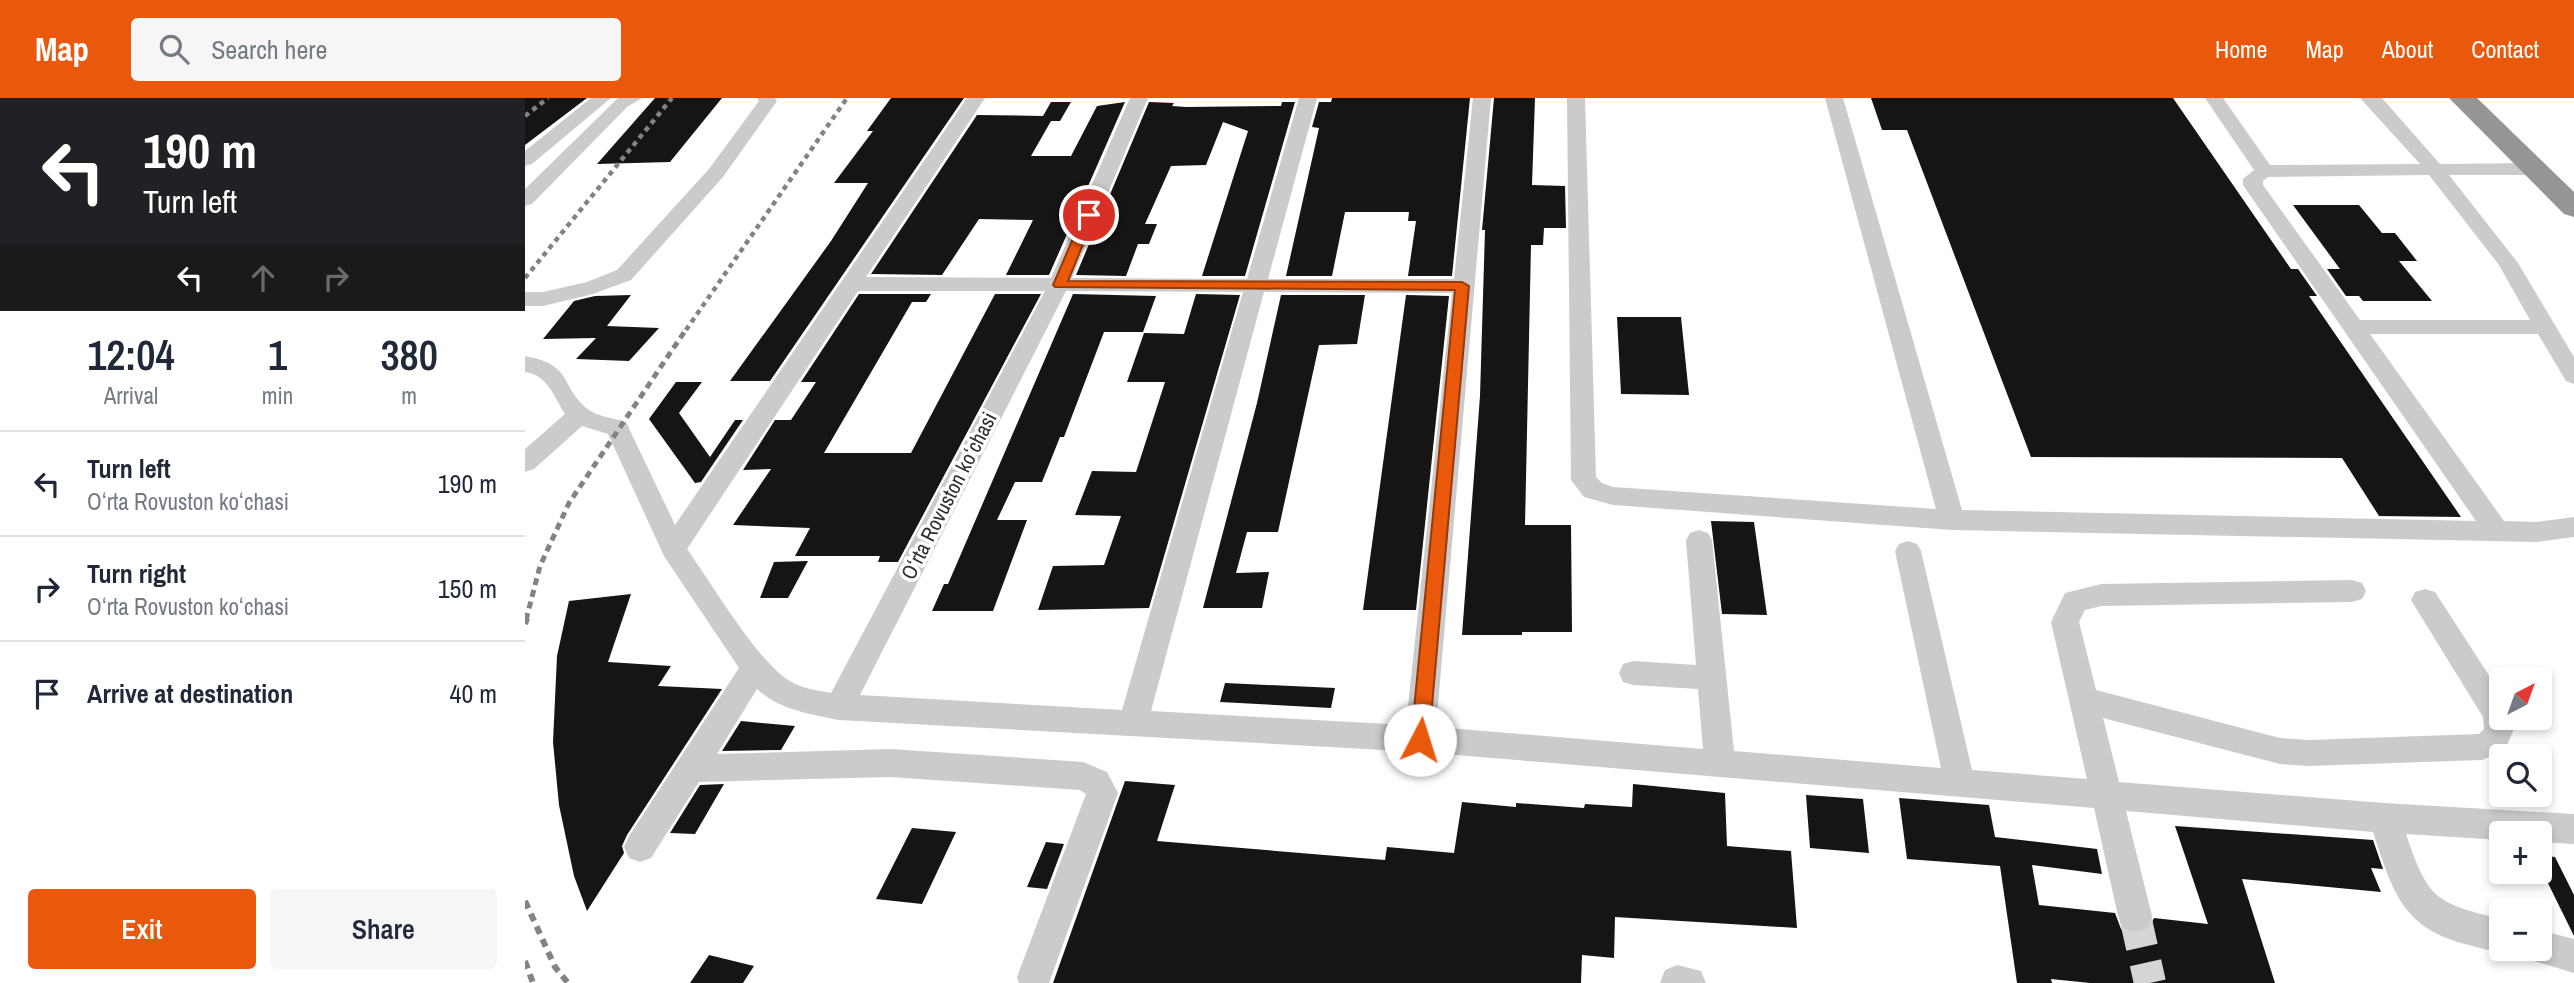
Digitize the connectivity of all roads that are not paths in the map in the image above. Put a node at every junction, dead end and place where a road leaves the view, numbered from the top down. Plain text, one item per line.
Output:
1 (602, 98) edge
2 (633, 98) edge
3 (766, 98) edge
4 (976, 98) edge
5 (1139, 98) edge
6 (1308, 98) edge
7 (1482, 98) edge
8 (1576, 98) edge
9 (1833, 98) edge
10 (2214, 98) edge
11 (2369, 98) edge
12 (2462, 98) edge
13 (2486, 98) edge
14 (525, 160) edge
15 (2434, 169) junction
16 (2264, 171) junction
17 (2556, 173) edge
18 (525, 200) edge
19 (2574, 208) edge
20 (853, 284) junction
21 (1059, 285) junction
22 (1256, 285) junction
23 (1462, 286) junction
24 (525, 299) edge
25 (2353, 327) junction
26 (2546, 327) junction
27 (525, 365) edge
28 (2574, 376) edge
29 (580, 415) junction
30 (525, 463) edge
31 (1952, 520) junction
32 (2574, 527) edge
33 (2496, 530) junction
34 (1699, 540) dead end
35 (673, 549) junction
36 (1908, 551) dead end
37 (2352, 591) dead end
38 (2425, 600) dead end
39 (755, 668) junction
40 (1633, 673) dead end
41 (1710, 677) junction
42 (2084, 700) junction
43 (839, 707) junction
44 (1132, 724) junction
45 (1420, 740) junction
46 (690, 768) junction
47 (1707, 771) junction
48 (1960, 784) junction
49 (2106, 794) junction
50 (2384, 818) junction
51 (2574, 829) edge
52 (640, 847) dead end
53 (2135, 916) tunnel mouth
54 (2489, 933) edge
55 (2552, 950) edge
56 (2574, 956) edge
57 (1034, 978) dead end

1 - 14 street
2 - 18 street
3 - 24 street
4 - 20 street
5 - 21 street, Oʻrta Rovuston koʻchasi
6 - 22 street
7 - 23 street
8 - 31 street
9 - 31 street
10 - 16 street
11 - 15 street
12 - 17 highway
13 - 17 highway
15 - 16 street
15 - 17 street
15 - 26 street
16 - 25 street
17 - 19 highway
20 - 21 street
20 - 35 street
21 - 22 street
21 - 43 street, Oʻrta Rovuston koʻchasi
22 - 23 street
22 - 44 street
23 - 45 street
25 - 26 street
25 - 33 street
26 - 28 street
27 - 29 street
29 - 30 street
29 - 35 street
31 - 33 street
32 - 33 street
34 - 41 street
35 - 39 street
36 - 48 street
37 - 42 street
38 - 42 street
39 - 43 street
39 - 46 street
40 - 41 street
41 - 47 street
42 - 49 street
43 - 44 street
44 - 45 street
45 - 47 street
46 - 52 street
46 - 57 street
47 - 48 street
48 - 49 street
49 - 50 street
49 - 53 street
50 - 51 street
50 - 54 street
55 - 56 street

